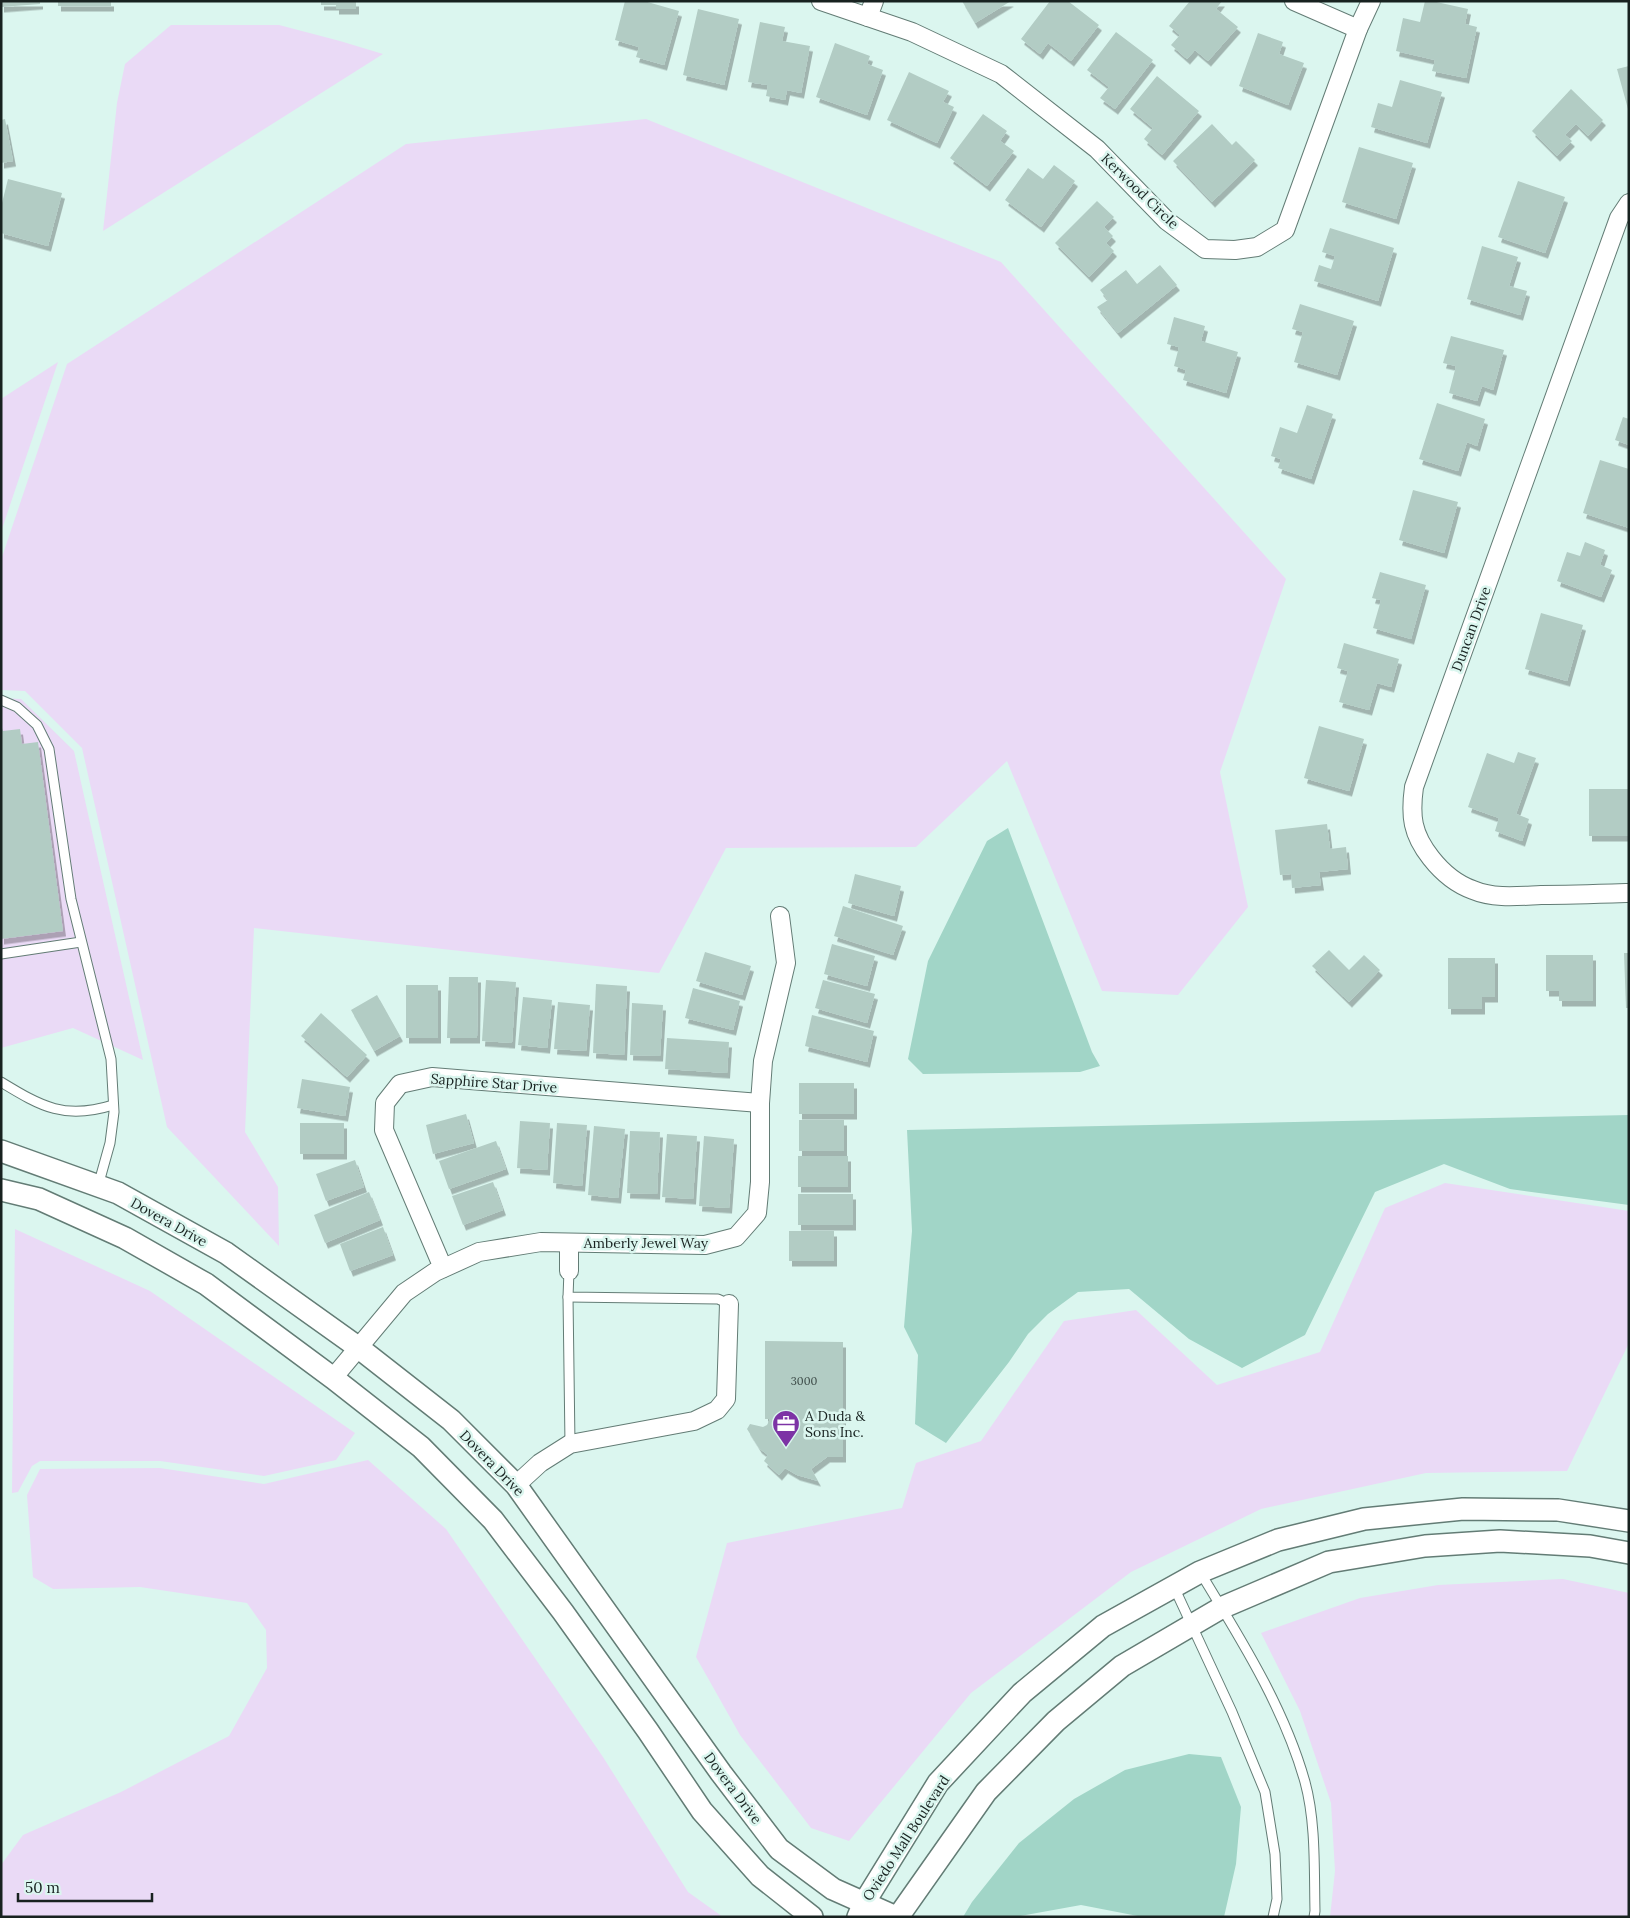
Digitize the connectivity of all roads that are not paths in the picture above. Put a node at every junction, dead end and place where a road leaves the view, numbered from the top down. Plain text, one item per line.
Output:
1 (821, 1) edge
2 (1294, 1) edge
3 (1371, 1) edge
4 (871, 9) edge
5 (1358, 29) junction
6 (1629, 203) edge
7 (1, 700) edge
8 (1629, 893) edge
9 (780, 916) dead end
10 (81, 942) junction
11 (1, 954) edge
12 (1, 1082) edge
13 (760, 1103) junction
14 (113, 1105) junction
15 (1, 1151) edge
16 (98, 1186) junction
17 (1, 1190) edge
18 (569, 1243) junction
19 (443, 1268) junction
20 (569, 1271) joint
21 (568, 1297) junction
22 (730, 1304) joint
23 (359, 1348) junction
24 (333, 1378) junction
25 (570, 1444) junction
26 (516, 1485) junction
27 (1629, 1521) edge
28 (1629, 1553) edge
29 (1200, 1572) junction
30 (1174, 1587) junction
31 (1221, 1608) junction
32 (1191, 1625) junction
33 (861, 1910) edge
34 (812, 1917) edge
35 (897, 1917) edge
36 (1273, 1917) edge
37 (1314, 1917) edge

1 - 4 street, Kerwood Circle
2 - 5 street
3 - 5 street, Kerwood Circle
4 - 5 street, Kerwood Circle
6 - 8 street, Duncan Drive
7 - 10 lane
9 - 13 street, Amberly Jewel Way
10 - 11 lane
10 - 14 lane
12 - 14 lane
13 - 18 street, Amberly Jewel Way
13 - 19 street, Sapphire Star Drive
14 - 16 lane
15 - 16 street, Dovera Drive
16 - 23 street, Dovera Drive
17 - 24 street
18 - 19 street, Amberly Jewel Way
18 - 20 street
19 - 23 street, Amberly Jewel Way
20 - 21 lane
21 - 22 lane
21 - 25 lane
22 - 25 street
23 - 24 street, Amberly Jewel Way
23 - 26 street, Dovera Drive
24 - 34 street
25 - 26 street
26 - 33 street, Dovera Drive
27 - 29 street, Oviedo Mall Boulevard
28 - 31 street
29 - 30 street, Oviedo Mall Boulevard
29 - 31 lane
30 - 32 lane
30 - 33 street, Oviedo Mall Boulevard
31 - 32 street
31 - 37 lane
32 - 35 street
32 - 36 lane
33 - 35 street, Dovera Drive

